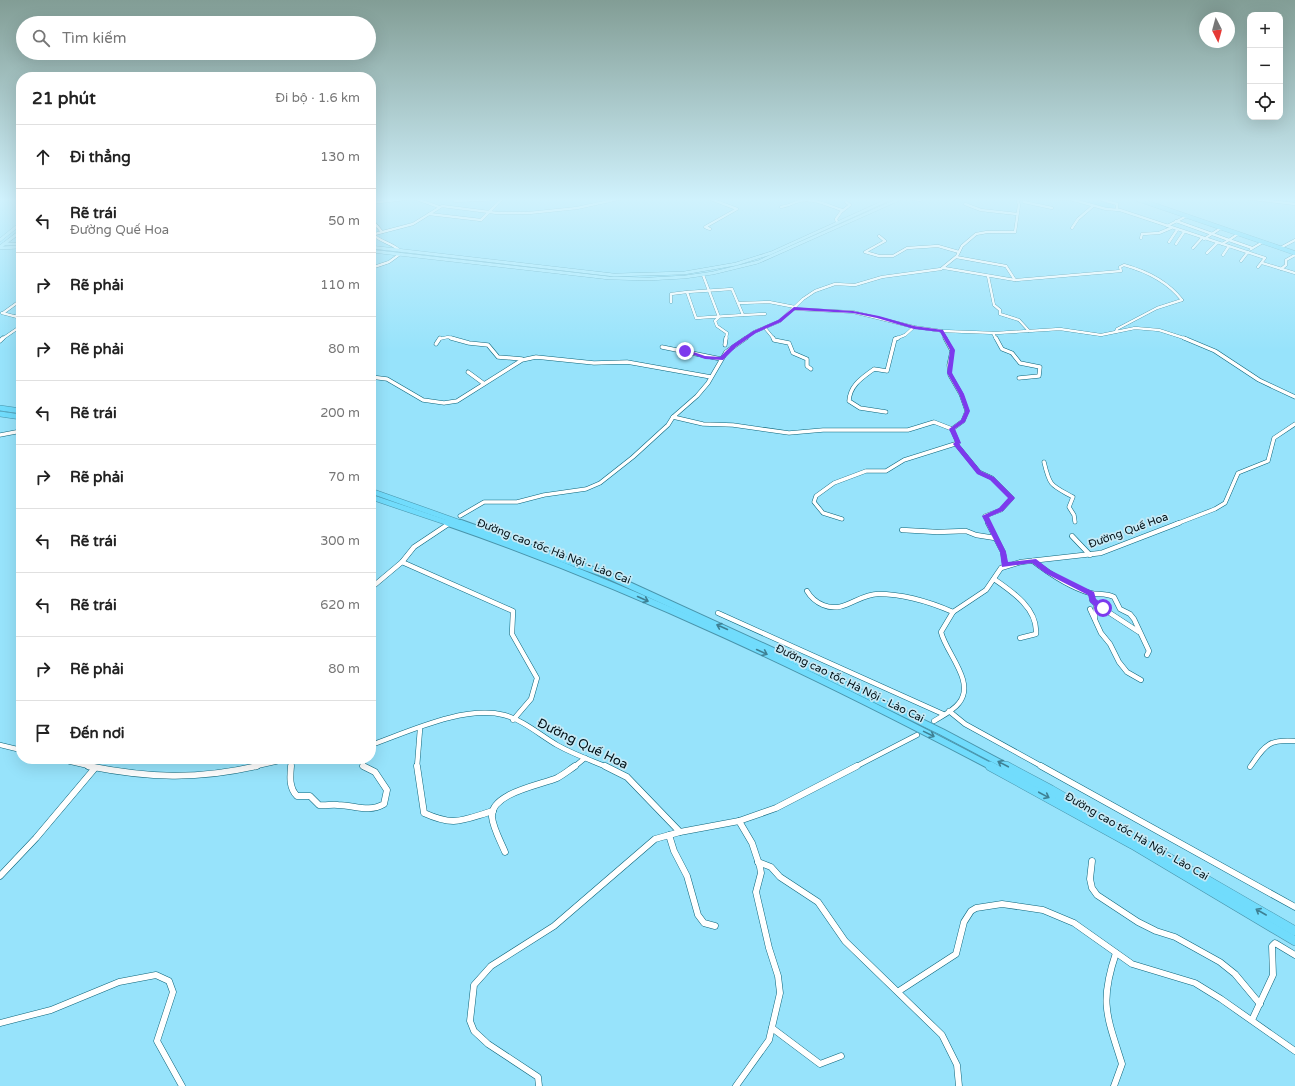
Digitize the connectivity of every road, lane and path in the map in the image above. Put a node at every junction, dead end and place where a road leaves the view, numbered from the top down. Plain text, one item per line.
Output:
1 (376, 249) edge
2 (381, 249) edge
3 (779, 249) edge
4 (791, 249) edge
5 (871, 249) edge
6 (906, 249) edge
7 (948, 249) edge
8 (962, 249) edge
9 (1211, 249) edge
10 (1227, 249) edge
11 (1237, 249) edge
12 (1251, 249) edge
13 (1283, 249) edge
14 (399, 250) joint
15 (960, 252) junction
16 (1247, 252) junction
17 (1207, 253) dead end
18 (1295, 253) edge
19 (400, 254) junction
20 (1223, 255) dead end
21 (956, 257) junction
22 (1288, 259) junction
23 (1242, 261) dead end
24 (1295, 261) edge
25 (1262, 263) junction
26 (376, 266) edge
27 (726, 266) junction
28 (1258, 266) dead end
29 (944, 268) junction
30 (1281, 269) junction
31 (730, 270) junction
32 (1295, 273) edge
33 (703, 275) junction
34 (610, 276) junction
35 (988, 276) junction
36 (1015, 280) junction
37 (710, 290) junction
38 (687, 292) junction
39 (671, 302) dead end
40 (16, 303) edge
41 (738, 303) junction
42 (795, 308) junction
43 (1, 313) edge
44 (765, 314) dead end
45 (15, 316) edge
46 (743, 316) junction
47 (719, 317) junction
48 (914, 327) junction
49 (16, 328) edge
50 (765, 328) junction
51 (942, 331) junction
52 (1029, 331) junction
53 (1116, 332) junction
54 (993, 333) junction
55 (0, 341) edge
56 (436, 344) dead end
57 (725, 345) dead end
58 (662, 347) dead end
59 (721, 359) junction
60 (522, 360) junction
61 (811, 370) dead end
62 (468, 372) dead end
63 (711, 377) junction
64 (376, 378) edge
65 (1019, 378) dead end
66 (483, 383) junction
67 (1295, 397) edge
68 (0, 408) edge
69 (0, 411) edge
70 (16, 411) edge
71 (16, 412) edge
72 (886, 412) dead end
73 (0, 414) edge
74 (16, 416) edge
75 (673, 417) junction
76 (0, 418) edge
77 (16, 420) edge
78 (1295, 424) edge
79 (952, 429) junction
80 (16, 432) edge
81 (0, 435) edge
82 (956, 444) junction
83 (1044, 462) dead end
84 (376, 493) edge
85 (376, 499) edge
86 (460, 516) dead end
87 (842, 519) dead end
88 (1075, 522) dead end
89 (447, 525) dead end
90 (902, 530) dead end
91 (1072, 536) dead end
92 (995, 538) junction
93 (1090, 555) junction
94 (1034, 561) junction
95 (402, 562) junction
96 (1005, 565) junction
97 (994, 579) junction
98 (376, 584) edge
99 (806, 591) dead end
100 (1092, 594) junction
101 (1096, 604) junction
102 (1090, 609) dead end
103 (953, 612) junction
104 (718, 614) dead end
105 (1094, 621) junction
106 (1139, 633) junction
107 (1020, 638) dead end
108 (1147, 655) dead end
109 (1141, 680) dead end
110 (949, 711) junction
111 (943, 714) junction
112 (513, 720) junction
113 (934, 721) dead end
114 (420, 729) junction
115 (917, 735) dead end
116 (1295, 741) edge
117 (376, 743) edge
118 (0, 745) edge
119 (16, 749) edge
120 (585, 758) junction
121 (79, 764) edge
122 (94, 764) edge
123 (266, 764) edge
124 (291, 764) edge
125 (363, 764) edge
126 (92, 767) junction
127 (1250, 768) dead end
128 (492, 811) junction
129 (739, 821) junction
130 (680, 832) junction
131 (669, 835) junction
132 (505, 852) dead end
133 (1092, 860) dead end
134 (758, 862) junction
135 (0, 876) edge
136 (1295, 907) edge
137 (715, 926) dead end
138 (1295, 931) edge
139 (1295, 942) edge
140 (1116, 953) junction
141 (1295, 954) edge
142 (899, 991) junction
143 (1260, 1004) junction
144 (1252, 1020) junction
145 (0, 1023) edge
146 (772, 1028) junction
147 (1295, 1051) edge
148 (841, 1056) dead end
149 (182, 1086) edge
150 (539, 1086) edge
151 (736, 1086) edge
152 (959, 1086) edge
153 (1114, 1086) edge

1 - 19 main road
2 - 14 main road
3 - 27 main road
4 - 31 main road
5 - 6 street
7 - 15 street
8 - 15 street
9 - 17 street
10 - 20 street
11 - 16 street
12 - 16 street
13 - 18 highway
14 - 34 main road
15 - 21 street
16 - 23 street
16 - 25 street
18 - 22 street
19 - 26 street
19 - 34 main road
21 - 29 street
21 - 36 street
22 - 24 street
22 - 30 street
25 - 28 street
25 - 30 street
27 - 31 main road
27 - 34 main road
29 - 35 street
29 - 42 street
30 - 32 street
31 - 33 main road
33 - 34 main road
33 - 37 street
35 - 36 street
35 - 52 street
36 - 53 street
37 - 38 street
37 - 41 street
37 - 47 street
38 - 39 street
38 - 47 street
40 - 43 street
41 - 42 street
41 - 46 street
42 - 48 street
42 - 50 street
43 - 45 street
44 - 46 street
46 - 47 street
47 - 57 street
48 - 51 street
48 - 72 street
49 - 55 street
50 - 59 street
50 - 61 street
51 - 54 street
51 - 79 street
52 - 53 street
52 - 54 street
53 - 67 street
54 - 65 street
56 - 60 street
58 - 59 street
59 - 63 street
60 - 63 street
60 - 66 street
62 - 66 street
63 - 75 street
64 - 66 street
68 - 70 highway
69 - 71 highway
73 - 74 highway
75 - 79 street
75 - 86 street
76 - 77 highway
78 - 93 street, Đường Quế Hoa
79 - 82 street
80 - 81 street
82 - 87 street
82 - 92 street
83 - 88 street
138 -> 84 highway, Đường cao tốc Hà Nội - Lào Cai
85 -> 139 highway, Đường cao tốc Hà Nội - Lào Cai
89 - 95 street
90 - 92 street
91 - 93 street
92 - 96 street
93 - 94 street, Đường Quế Hoa
94 - 96 street, Đường Quế Hoa
94 - 100 street
95 - 98 street
95 - 112 street
96 - 97 street
97 - 103 street
97 - 107 street
99 - 103 street
100 - 101 street
100 - 106 street
101 - 105 street
101 - 106 street
102 - 105 street
103 - 110 street
104 - 111 street
105 - 109 street
106 - 108 street
110 - 111 street
110 - 136 street
111 - 113 street
112 - 114 street, Đường Quế Hoa
112 - 120 street, Đường Quế Hoa
114 - 117 street, Đường Quế Hoa
114 - 128 street
115 - 129 street
116 - 127 street
118 - 119 street
120 - 128 street
120 - 130 street, Đường Quế Hoa
121 - 126 street
122 - 126 street
123 - 126 street
124 - 125 street
126 - 135 street
128 - 132 street
129 - 130 street
129 - 134 street
130 - 131 street
131 - 137 street
131 - 150 street
133 - 143 street
134 - 142 street
134 - 146 street
140 - 142 street
140 - 144 street
140 - 153 street
141 - 143 street
142 - 152 street
143 - 144 street
144 - 147 street
145 - 149 street
146 - 148 street
146 - 151 street

